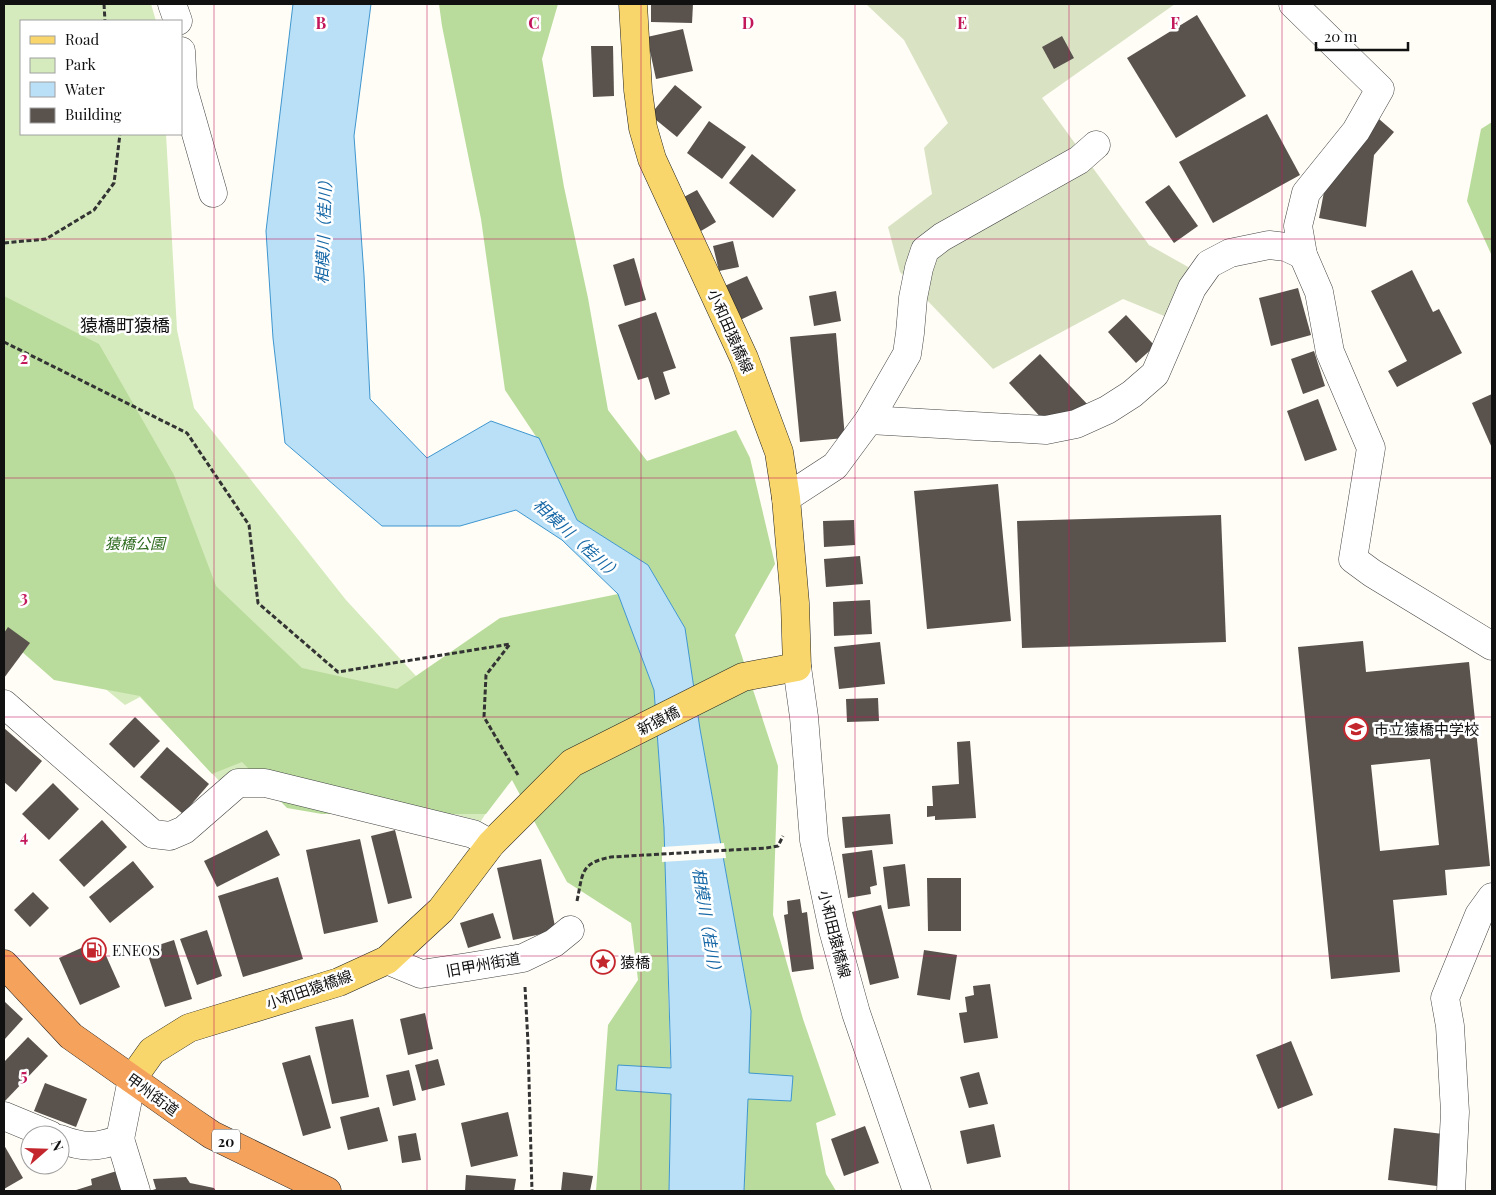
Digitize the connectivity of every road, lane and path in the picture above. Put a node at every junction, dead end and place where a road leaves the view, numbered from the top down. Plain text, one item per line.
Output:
1 (104, 4) edge
2 (172, 4) edge
3 (633, 4) edge
4 (1293, 4) edge
5 (104, 20) edge
6 (178, 20) edge
7 (182, 70) edge
8 (120, 135) edge
9 (1096, 145) dead end
10 (213, 192) dead end
11 (4, 243) edge
12 (1303, 255) junction
13 (4, 342) edge
14 (870, 420) junction
15 (786, 498) junction
16 (1492, 646) edge
17 (797, 667) junction
18 (4, 704) edge
19 (572, 764) joint
20 (518, 776) dead end
21 (785, 833) dead end
22 (491, 844) junction
23 (1492, 897) edge
24 (570, 930) joint
25 (523, 958) junction
26 (387, 960) junction
27 (4, 964) edge
28 (132, 1079) junction
29 (4, 1116) edge
30 (26, 1125) edge
31 (120, 1139) junction
32 (70, 1143) edge
33 (136, 1191) edge
34 (327, 1191) edge
35 (532, 1191) edge
36 (918, 1191) edge
37 (1451, 1191) edge

1 - 5 path
2 - 6 street
3 - 15 main road, 小和田猿橋線
4 - 12 street
7 - 10 street
8 - 11 path
9 - 14 street
12 - 14 street
12 - 16 street
13 - 20 path
14 - 15 street
15 - 17 main road, 小和田猿橋線
17 - 19 main road, 新猿橋
17 - 36 street, 小和田猿橋線
18 - 22 street
19 - 22 main road, 小和田猿橋線
21 - 24 path
22 - 26 main road, 小和田猿橋線
23 - 37 street
24 - 25 street, 旧甲州街道
25 - 26 street, 旧甲州街道
25 - 35 path
26 - 28 main road, 小和田猿橋線
27 - 28 highway, 甲州街道 / 20
28 - 31 street
28 - 34 highway, 甲州街道 / 20
29 - 30 street
31 - 32 street
31 - 33 street

